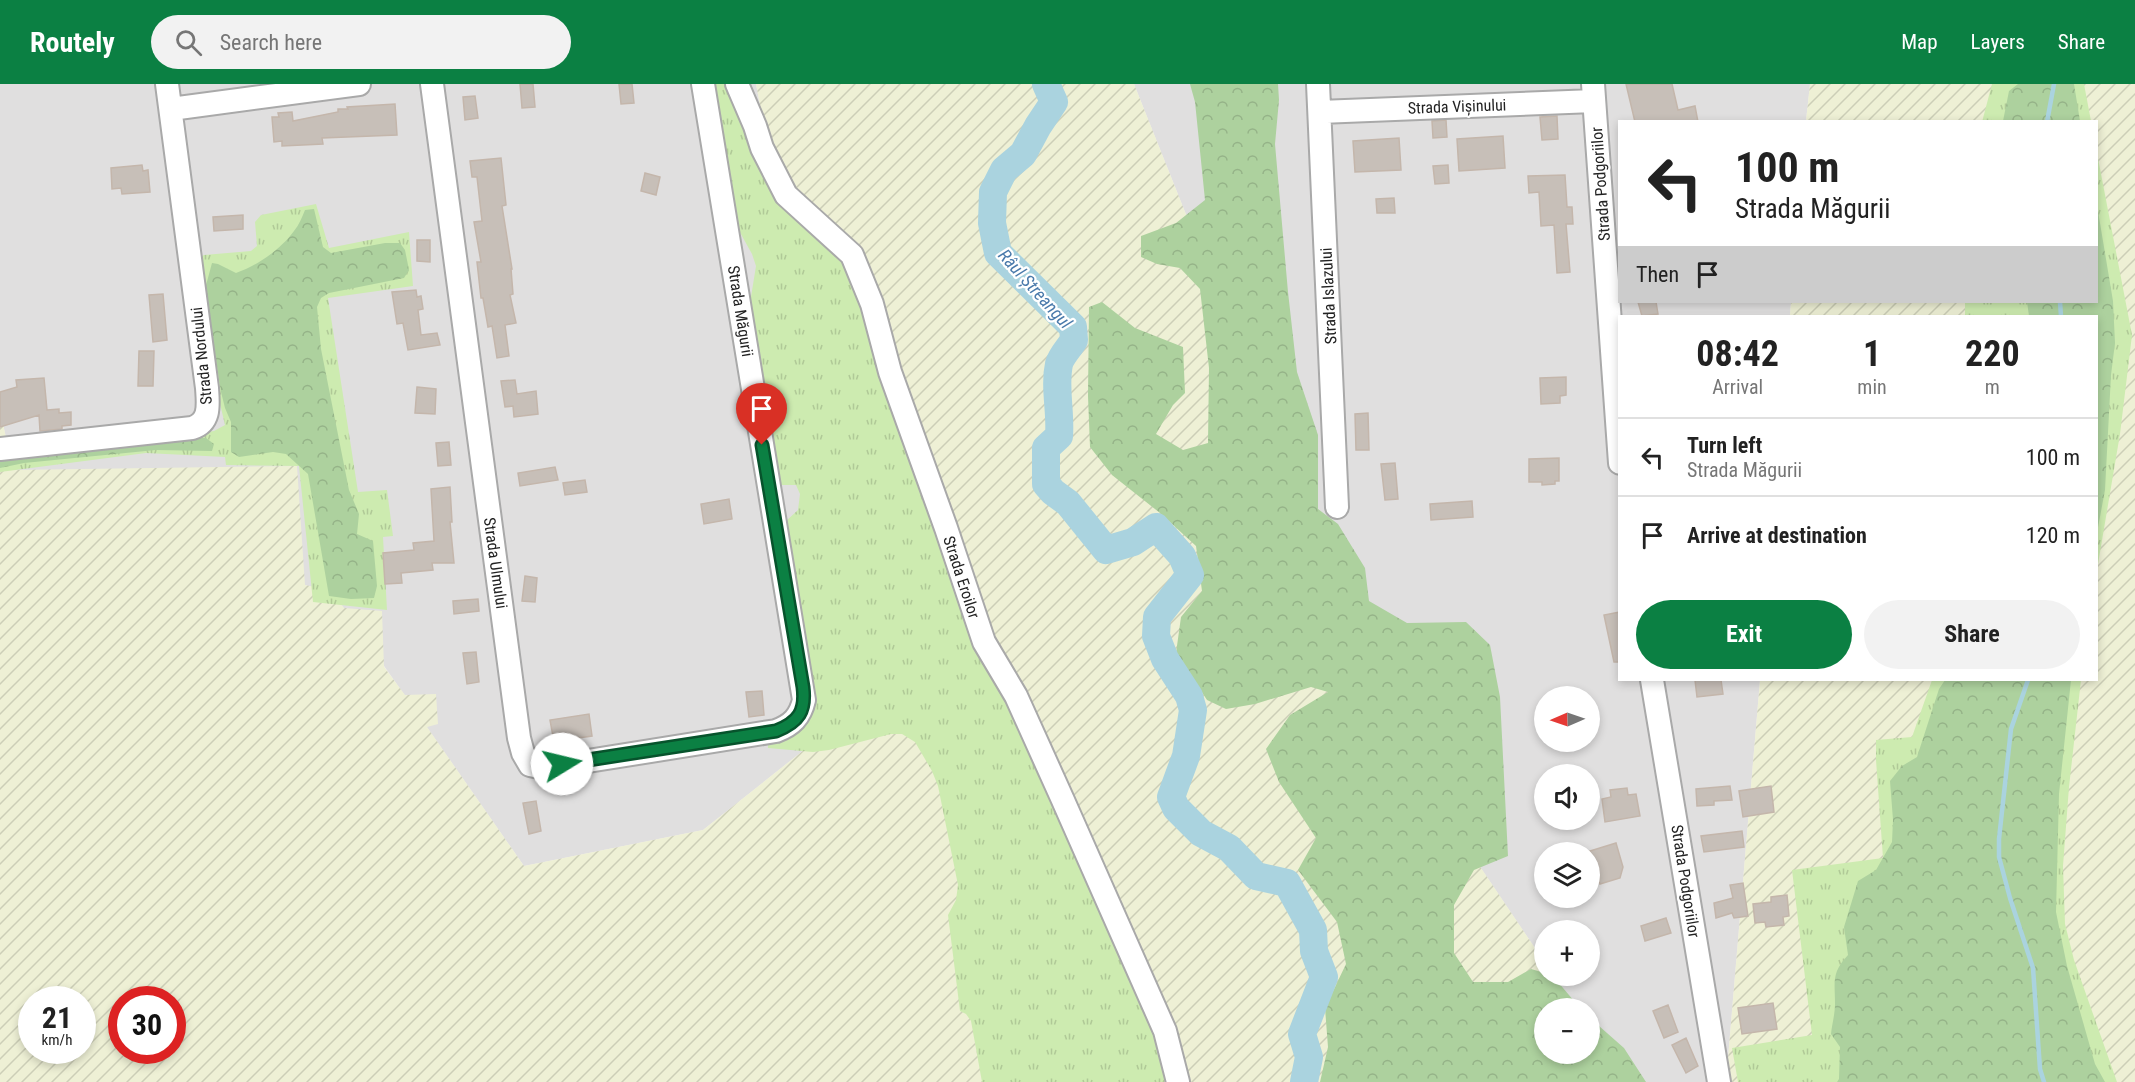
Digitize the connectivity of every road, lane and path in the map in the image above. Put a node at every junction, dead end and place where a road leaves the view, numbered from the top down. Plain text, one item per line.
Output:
1 (167, 84) edge
2 (359, 84) edge
3 (432, 84) edge
4 (703, 84) edge
5 (737, 84) edge
6 (1318, 84) edge
7 (1593, 92) edge
8 (171, 109) junction
9 (1320, 112) junction
10 (1618, 436) edge
11 (0, 449) edge
12 (1337, 507) dead end
13 (1652, 681) edge
14 (798, 715) joint
15 (1178, 1082) edge
16 (1719, 1082) edge

1 - 8 street, Strada Nordului
2 - 8 street
3 - 14 street, Strada Ulmului
4 - 14 street, Strada Măgurii
5 - 15 street, Strada Eroilor
6 - 9 street, Strada Islazului
7 - 9 street, Strada Vișinului
7 - 10 street, Strada Podgoriilor
8 - 11 street, Strada Nordului
9 - 12 street, Strada Islazului
13 - 16 street, Strada Podgoriilor

